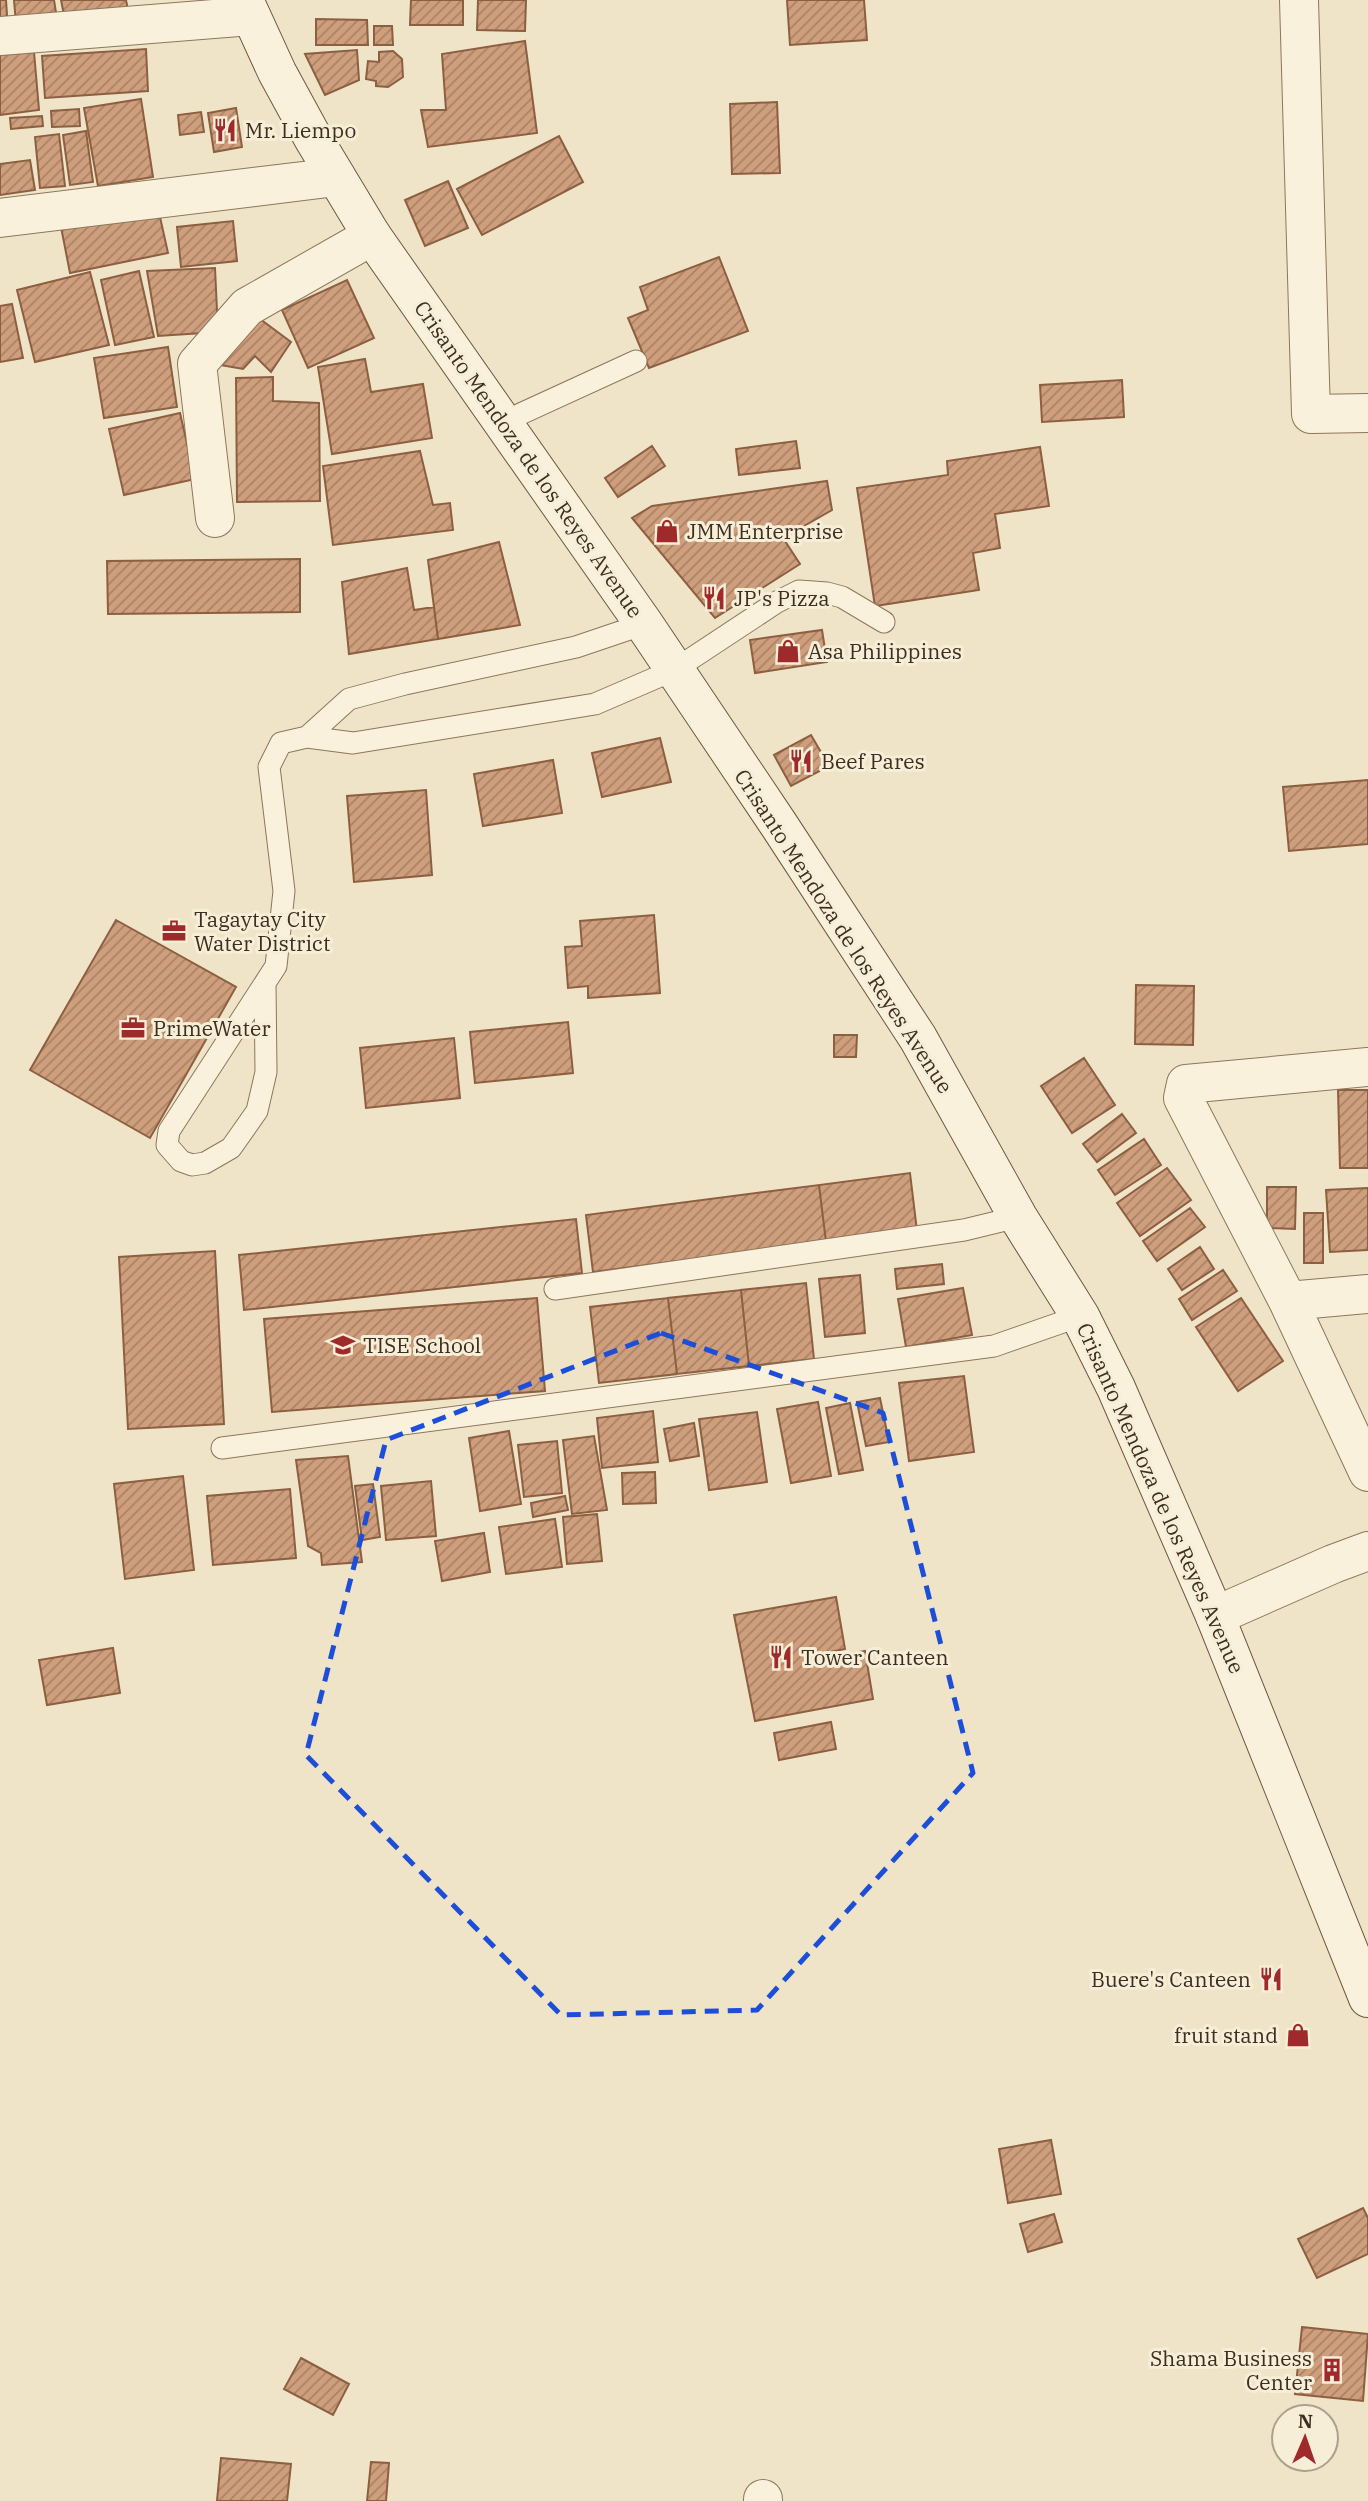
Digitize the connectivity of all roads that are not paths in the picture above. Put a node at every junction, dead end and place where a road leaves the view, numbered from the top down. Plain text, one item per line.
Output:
1 (1299, 0) edge
2 (247, 8) edge
3 (0, 36) edge
4 (336, 177) junction
5 (0, 218) edge
6 (372, 236) junction
7 (636, 361) dead end
8 (1368, 413) edge
9 (503, 422) junction
10 (215, 518) dead end
11 (884, 622) dead end
12 (644, 624) junction
13 (674, 670) junction
14 (307, 737) junction
15 (265, 983) junction
16 (1368, 1067) edge
17 (1018, 1217) junction
18 (555, 1289) dead end
19 (1368, 1294) edge
20 (1288, 1301) junction
21 (1080, 1316) junction
22 (222, 1448) dead end
23 (1368, 1472) edge
24 (1368, 1551) edge
25 (1215, 1616) junction
26 (1368, 1998) edge

1 - 8 main road
2 - 3 main road
2 - 4 main road, Crisanto Mendoza de los Reyes Avenue
4 - 5 main road
4 - 6 main road, Crisanto Mendoza de los Reyes Avenue
6 - 9 main road, Crisanto Mendoza de los Reyes Avenue
6 - 10 main road
7 - 9 lane
9 - 12 main road, Crisanto Mendoza de los Reyes Avenue
11 - 13 lane
12 - 13 main road, Crisanto Mendoza de los Reyes Avenue
12 - 14 lane
13 - 14 lane
13 - 17 main road, Crisanto Mendoza de los Reyes Avenue
14 - 15 lane
15 - 15 lane
16 - 20 main road
17 - 18 lane
17 - 21 main road, Crisanto Mendoza de los Reyes Avenue
19 - 20 main road
20 - 23 main road
21 - 22 lane
21 - 25 main road, Crisanto Mendoza de los Reyes Avenue
24 - 25 main road
25 - 26 main road, Crisanto Mendoza de los Reyes Avenue

